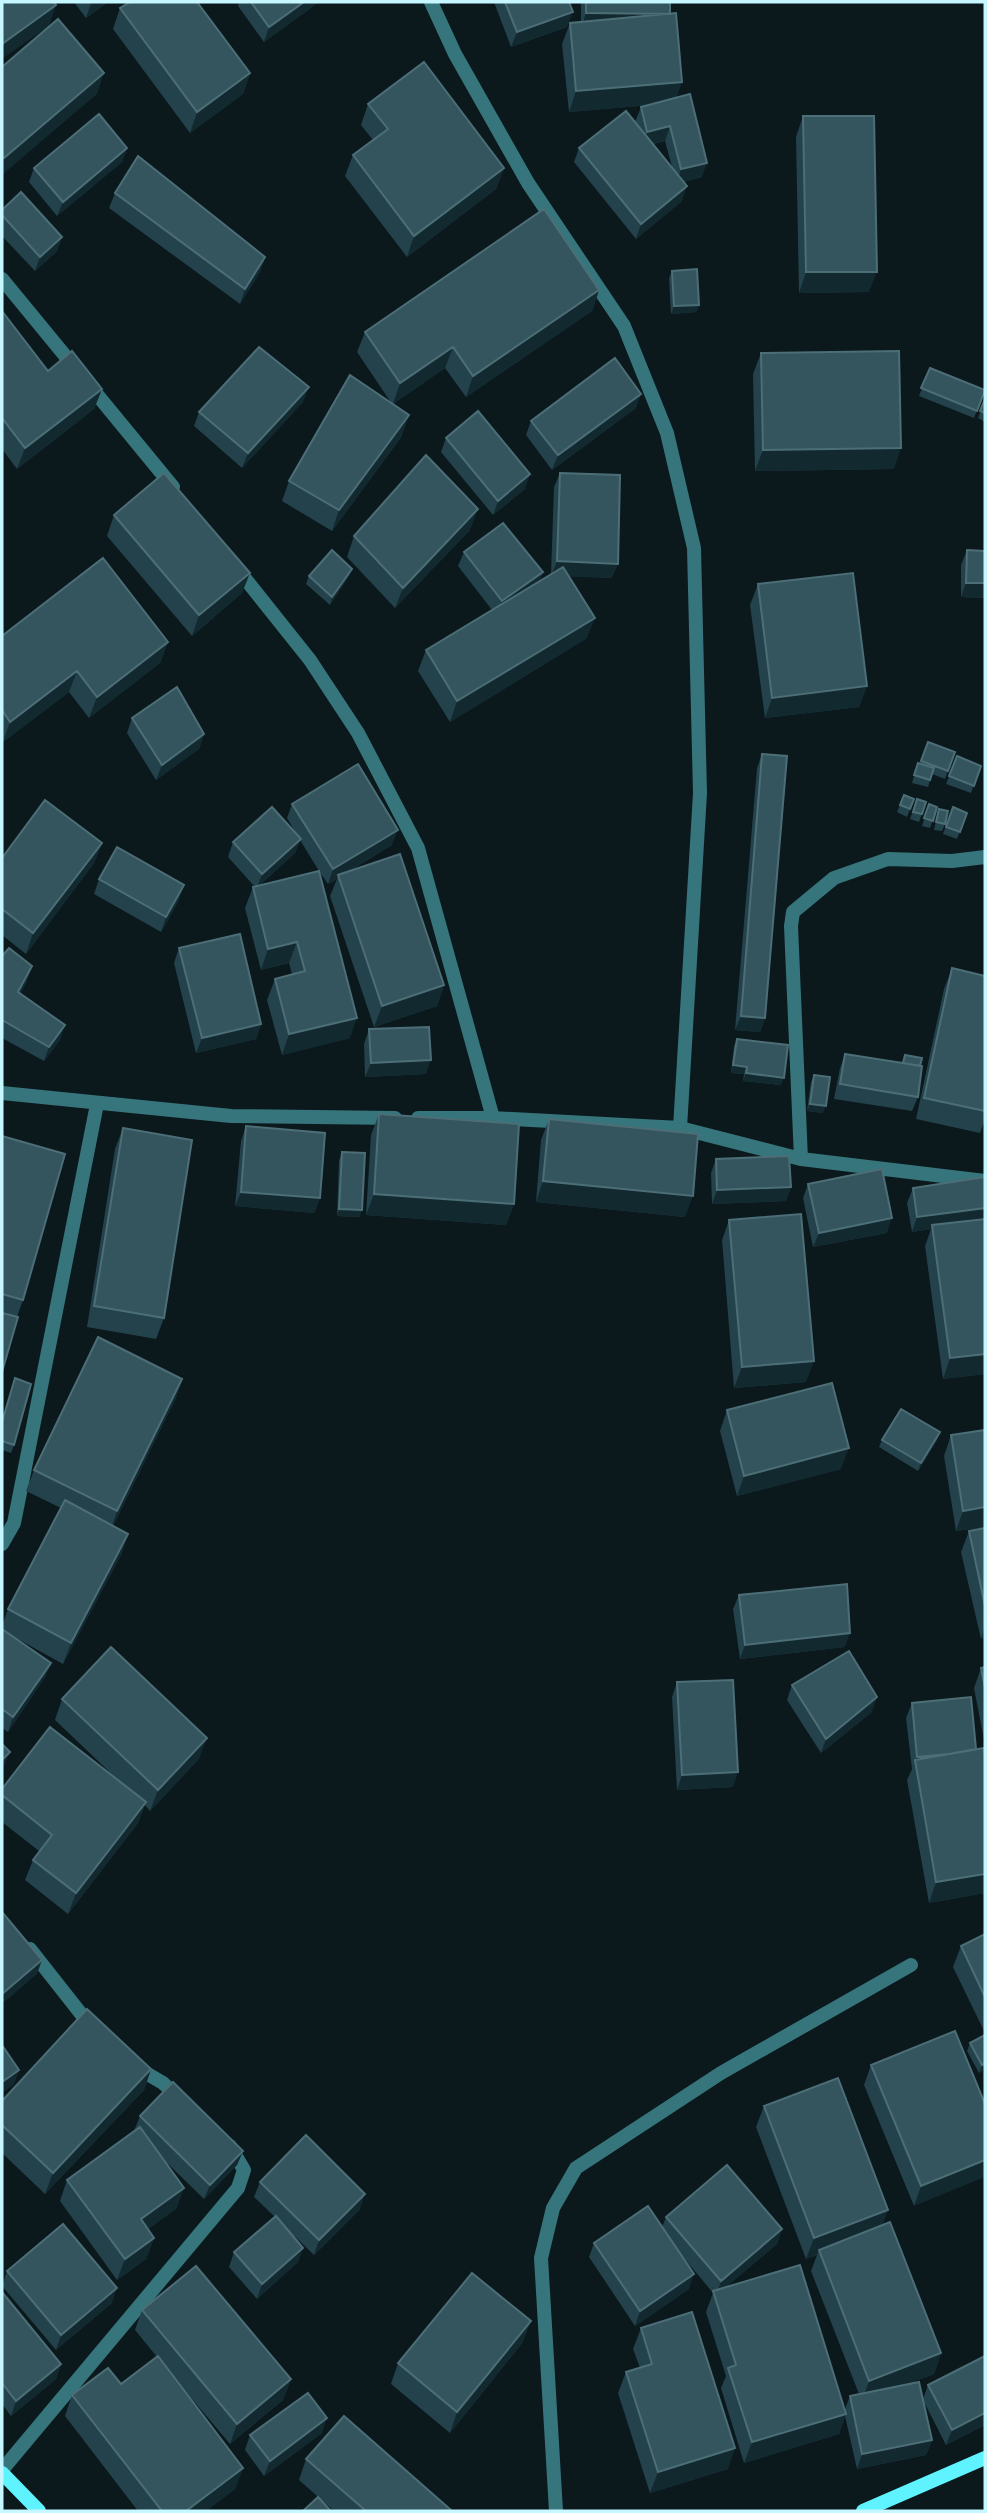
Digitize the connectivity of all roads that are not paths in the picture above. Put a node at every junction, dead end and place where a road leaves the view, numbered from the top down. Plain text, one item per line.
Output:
1 (431, 2) edge
2 (2, 279) edge
3 (182, 499) edge
4 (225, 553) edge
5 (985, 856) edge
6 (2, 1093) edge
7 (97, 1104) junction
8 (494, 1118) junction
9 (680, 1128) junction
10 (802, 1159) junction
11 (985, 1181) edge
12 (2, 1544) edge
13 (18, 1933) edge
14 (911, 1965) dead end
15 (107, 2044) edge
16 (124, 2058) edge
17 (190, 2108) edge
18 (216, 2134) edge
19 (985, 2458) edge
20 (2, 2472) edge
21 (39, 2511) edge
22 (556, 2511) edge
23 (863, 2511) edge

1 - 9 street
2 - 3 street
4 - 8 street
5 - 10 street
6 - 7 street
7 - 8 street
7 - 12 street
8 - 9 street
9 - 10 street
10 - 11 street
13 - 15 street
14 - 22 street
16 - 17 street
18 - 20 street
19 - 23 street
20 - 21 street

